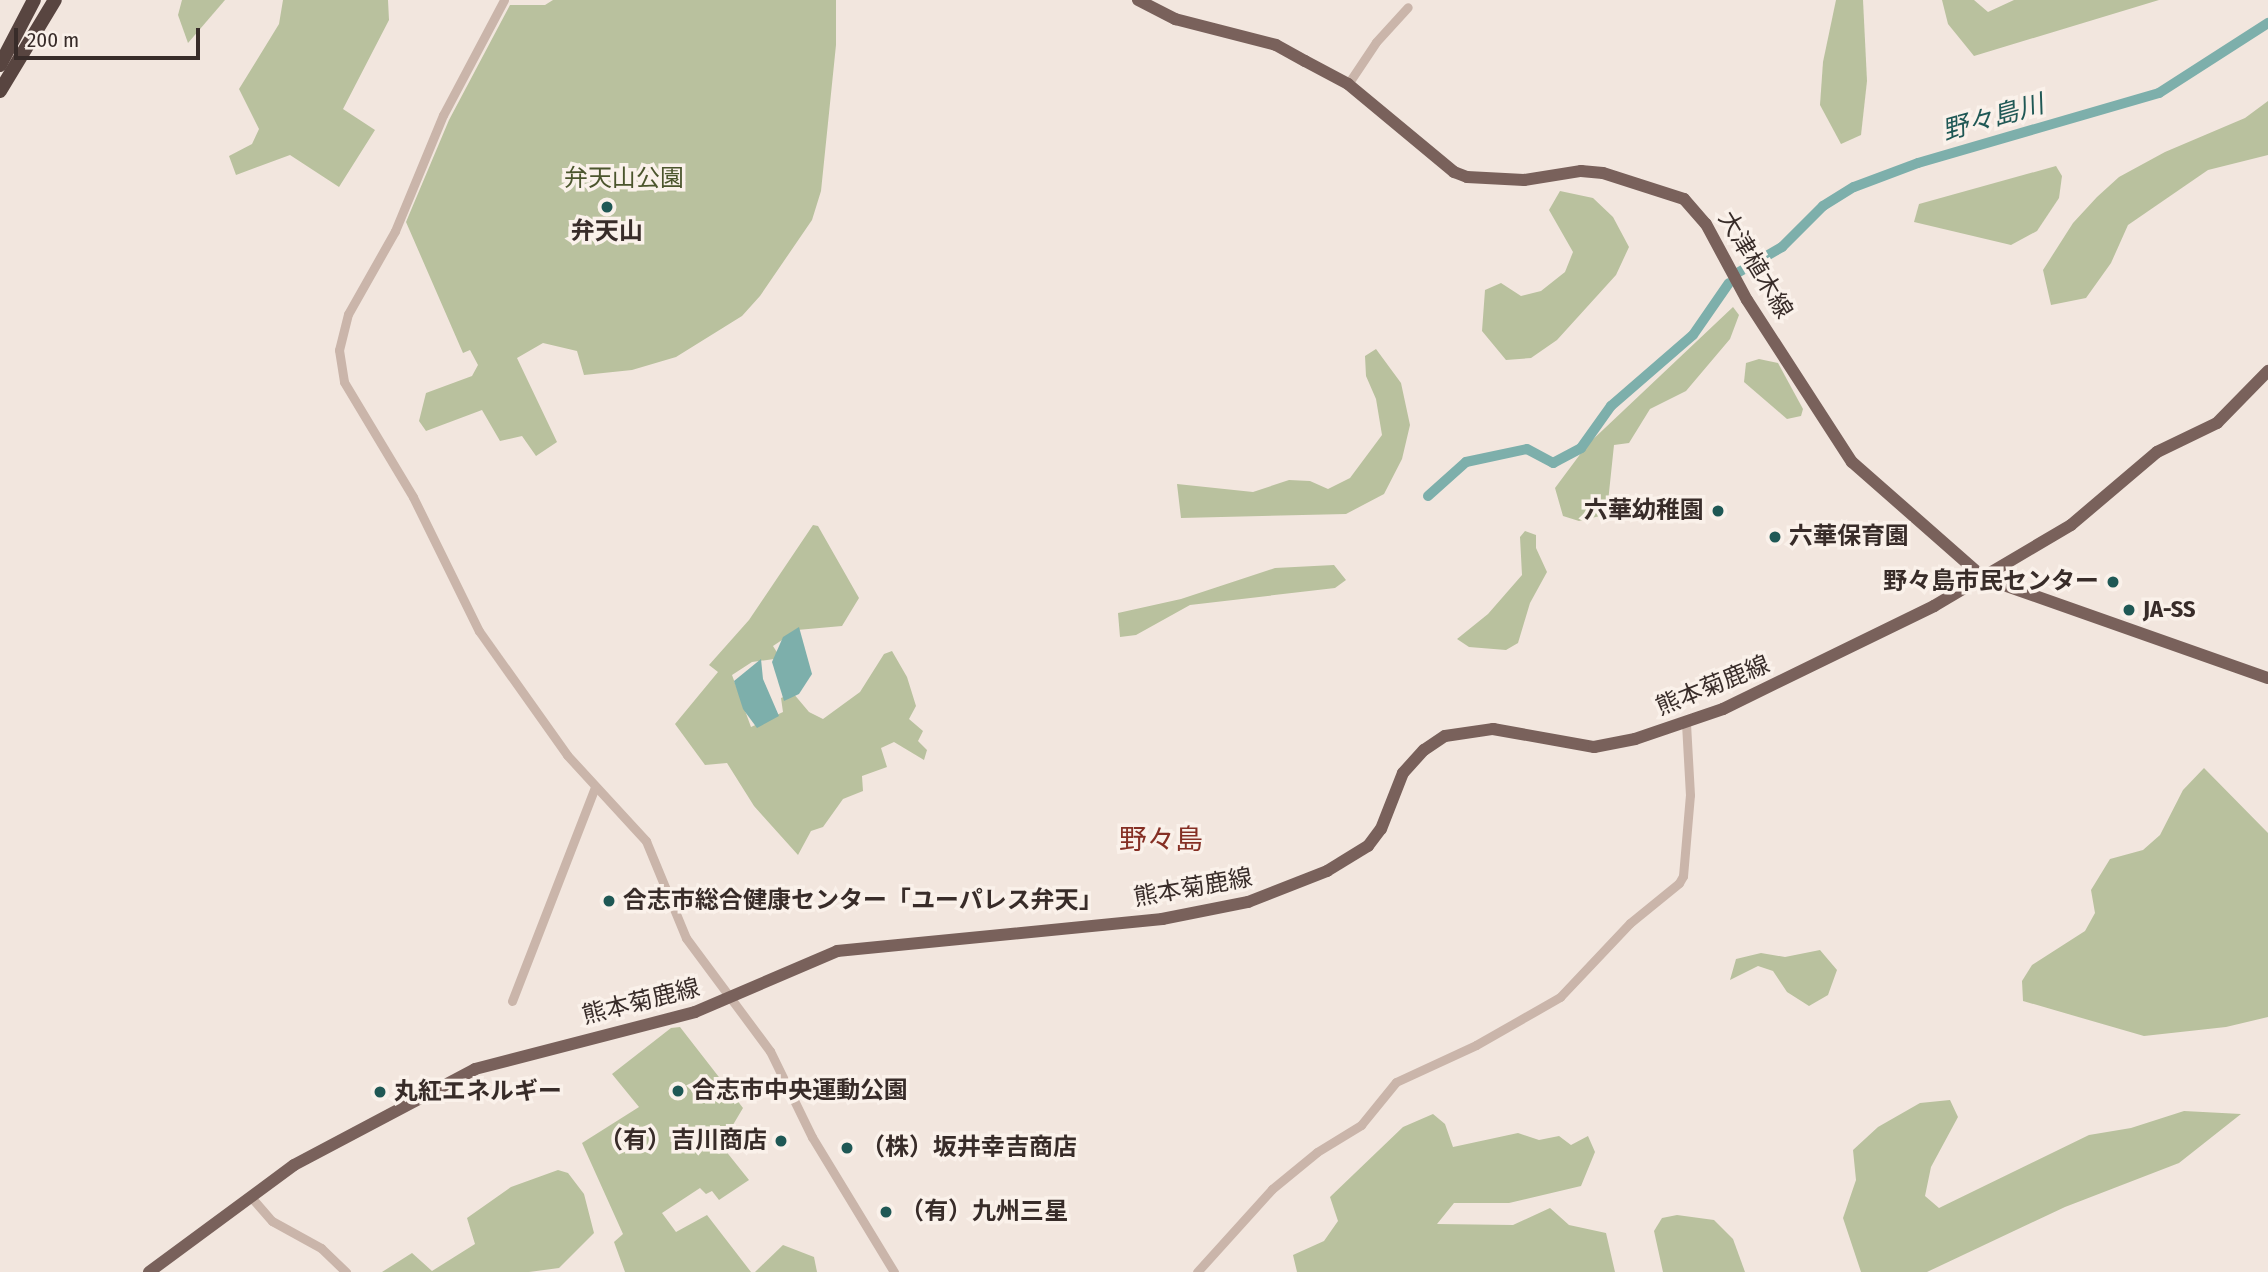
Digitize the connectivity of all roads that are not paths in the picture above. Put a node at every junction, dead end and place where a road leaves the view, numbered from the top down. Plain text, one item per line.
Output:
1 (23, 0) edge
2 (34, 0) edge
3 (47, 0) edge
4 (55, 0) edge
5 (504, 0) edge
6 (1138, 0) edge
7 (1408, 7) dead end
8 (0, 51) edge
9 (0, 65) edge
10 (1348, 84) junction
11 (0, 89) edge
12 (2268, 371) edge
13 (1984, 578) junction
14 (2268, 678) edge
15 (1686, 724) junction
16 (595, 788) junction
17 (732, 998) junction
18 (512, 1001) dead end
19 (251, 1197) junction
20 (149, 1272) edge
21 (346, 1272) edge
22 (894, 1272) edge
23 (1197, 1272) edge

1 - 8 highway
2 - 9 highway
3 - 11 highway
4 - 11 highway
5 - 16 street
6 - 10 main road, 大津植木線
7 - 10 street
10 - 13 main road, 大津植木線
12 - 13 main road, 熊本菊鹿線
13 - 14 main road, 大津植木線
13 - 15 main road, 熊本菊鹿線
15 - 17 main road, 熊本菊鹿線
15 - 23 street
16 - 17 street
16 - 18 street
17 - 19 main road, 熊本菊鹿線
17 - 22 street
19 - 20 main road, 熊本菊鹿線
19 - 21 street

